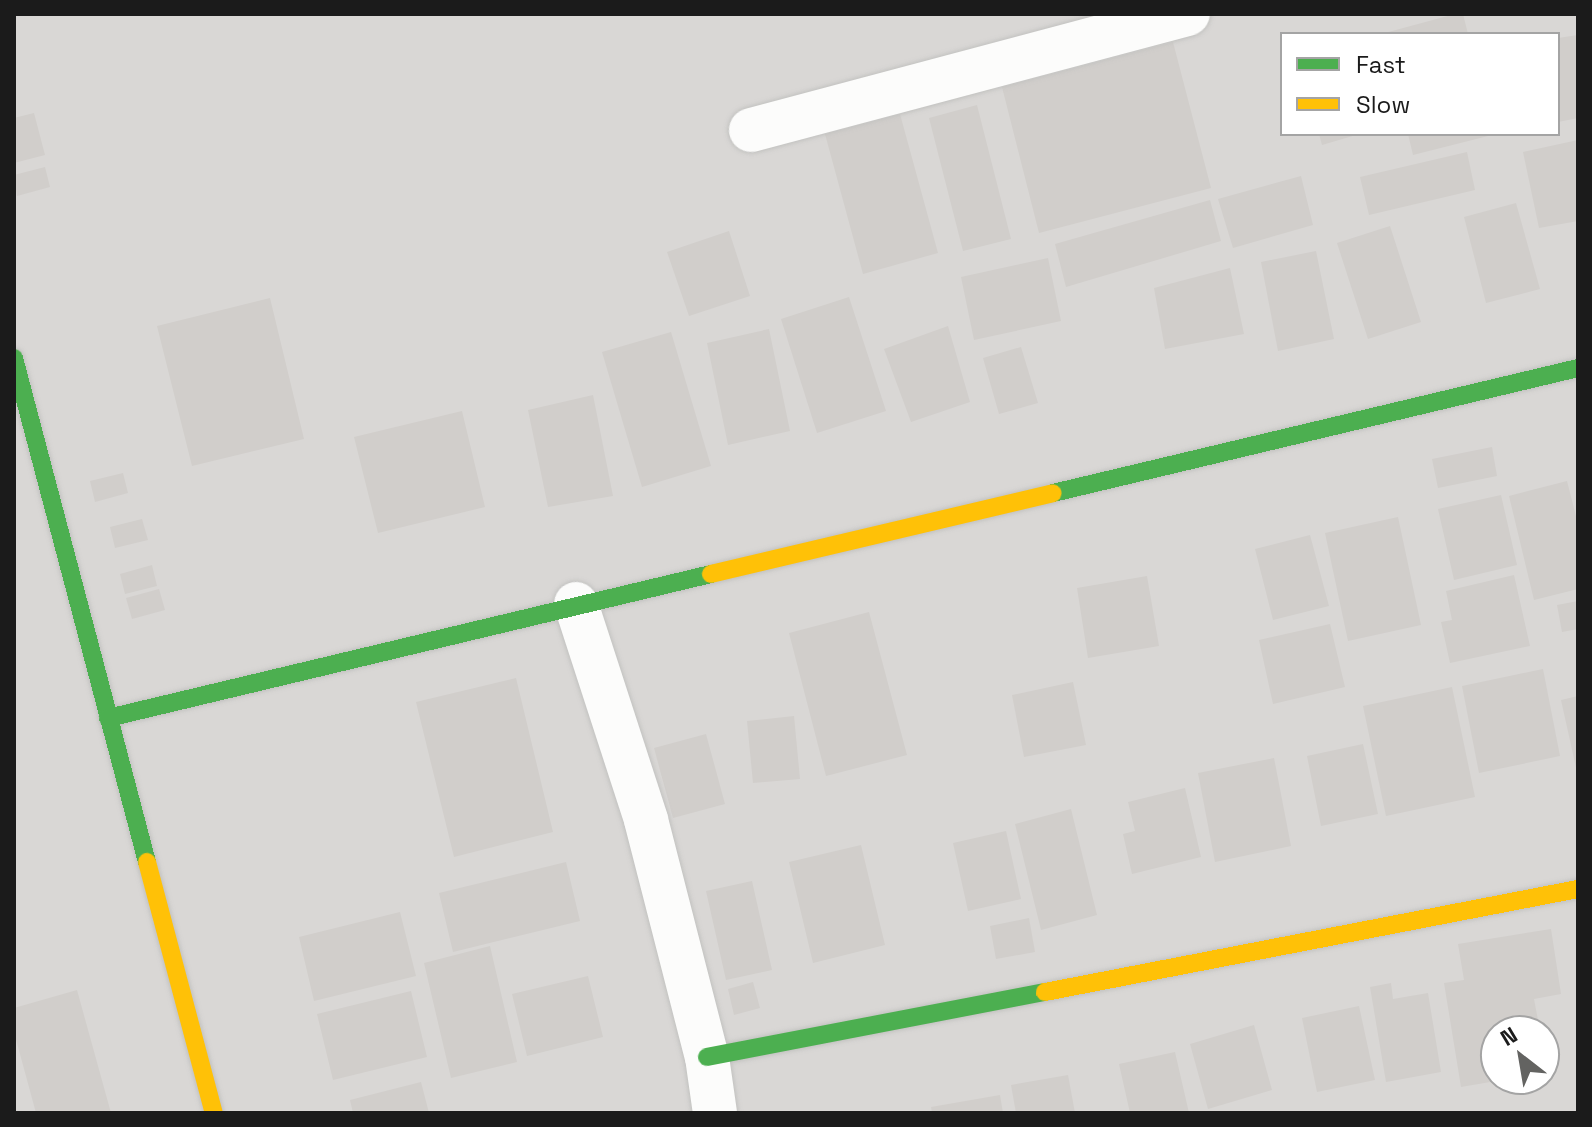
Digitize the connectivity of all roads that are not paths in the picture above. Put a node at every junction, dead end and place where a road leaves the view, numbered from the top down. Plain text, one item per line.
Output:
1 (1188, 14) edge
2 (751, 130) dead end
3 (1578, 368) edge
4 (17, 380) edge
5 (576, 604) junction
6 (108, 718) junction
7 (1578, 889) edge
8 (707, 1057) junction
9 (214, 1113) edge
10 (715, 1113) edge

1 - 2 street
3 - 5 street
4 - 6 street
5 - 6 street
5 - 8 street
6 - 9 street
7 - 8 street
8 - 10 street

